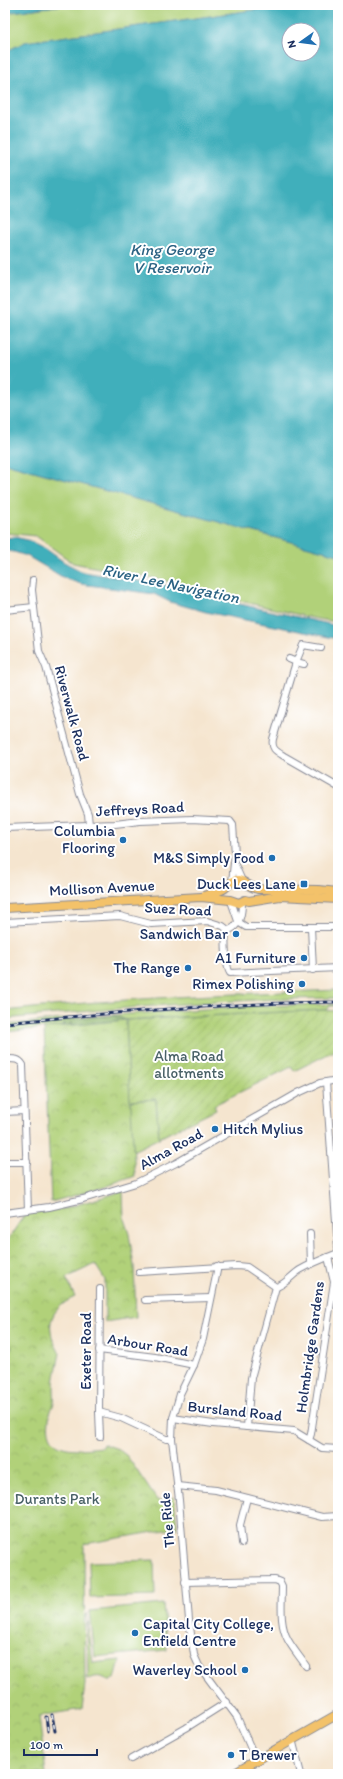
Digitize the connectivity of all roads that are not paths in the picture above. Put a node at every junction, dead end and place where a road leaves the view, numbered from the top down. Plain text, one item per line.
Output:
1 (33, 580) dead end
2 (34, 607) junction
3 (5, 610) edge
4 (321, 648) dead end
5 (289, 659) dead end
6 (296, 662) junction
7 (304, 664) dead end
8 (338, 787) edge
9 (89, 825) junction
10 (5, 828) edge
11 (235, 865) junction
12 (230, 883) junction
13 (244, 883) junction
14 (338, 892) edge
15 (201, 897) junction
16 (338, 899) edge
17 (230, 901) junction
18 (244, 901) junction
19 (5, 908) edge
20 (238, 921) junction
21 (5, 922) edge
22 (338, 926) edge
23 (311, 927) junction
24 (228, 930) junction
25 (338, 968) edge
26 (313, 970) junction
27 (5, 1059) edge
28 (338, 1080) edge
29 (326, 1082) junction
30 (24, 1111) junction
31 (5, 1112) edge
32 (5, 1162) edge
33 (27, 1162) junction
34 (28, 1210) junction
35 (5, 1213) edge
36 (310, 1234) dead end
37 (338, 1249) edge
38 (338, 1253) edge
39 (328, 1257) junction
40 (311, 1264) junction
41 (217, 1266) junction
42 (139, 1272) dead end
43 (276, 1287) junction
44 (100, 1289) dead end
45 (211, 1298) junction
46 (145, 1300) dead end
47 (99, 1350) junction
48 (194, 1365) junction
49 (99, 1412) junction
50 (172, 1418) junction
51 (247, 1427) junction
52 (100, 1437) dead end
53 (172, 1439) junction
54 (309, 1440) junction
55 (338, 1450) edge
56 (177, 1486) junction
57 (247, 1498) junction
58 (338, 1516) edge
59 (242, 1543) dead end
60 (185, 1582) junction
61 (306, 1666) dead end
62 (226, 1702) junction
63 (338, 1714) edge
64 (292, 1739) junction
65 (131, 1759) dead end
66 (256, 1760) junction
67 (233, 1774) edge
68 (301, 1774) edge

1 - 2 street, Riverwalk Road
2 - 3 street
2 - 9 street, Riverwalk Road
4 - 6 street
5 - 6 street
6 - 7 street
6 - 8 street
9 - 10 street, Jeffreys Road
9 - 11 street, Jeffreys Road
11 - 12 street, Jeffreys Road
11 - 13 street, Jeffreys Road
12 - 13 main road, Mollison Avenue
12 - 15 main road, Mollison Avenue
12 - 17 main road
13 - 14 main road, Mollison Avenue
13 - 18 main road
15 - 17 main road, Mollison Avenue
15 - 19 main road, Mollison Avenue
16 - 18 main road, Mollison Avenue
17 - 18 main road, Mollison Avenue
17 - 20 street
18 - 20 street
20 - 23 street
20 - 24 street
21 - 24 street, Suez Road
22 - 23 street
23 - 26 street
24 - 26 street
25 - 26 street
27 - 30 street
28 - 29 street, Alma Road
29 - 34 street, Alma Road
29 - 37 street
30 - 31 street
30 - 33 street
32 - 33 street
33 - 34 street
34 - 35 street, Alma Road
36 - 40 street
38 - 39 street
39 - 40 street
39 - 54 street, Holmbridge Gardens
40 - 43 street
41 - 42 street
41 - 43 street
41 - 45 street, The Ride
43 - 51 street
44 - 47 street, Exeter Road
45 - 46 street
45 - 48 street, The Ride
47 - 48 street, Arbour Road
47 - 49 street, Exeter Road
48 - 50 street, The Ride
49 - 52 street, Exeter Road
49 - 53 street
50 - 51 street, Bursland Road
50 - 53 street, The Ride
51 - 54 street, Bursland Road
53 - 56 street, The Ride
54 - 55 street, Bursland Road
56 - 57 street
56 - 60 street, The Ride
57 - 58 street
57 - 59 street
60 - 61 street
60 - 62 street, The Ride
62 - 65 street
62 - 66 street, The Ride
63 - 64 main road
64 - 66 main road
64 - 68 street
66 - 67 main road

